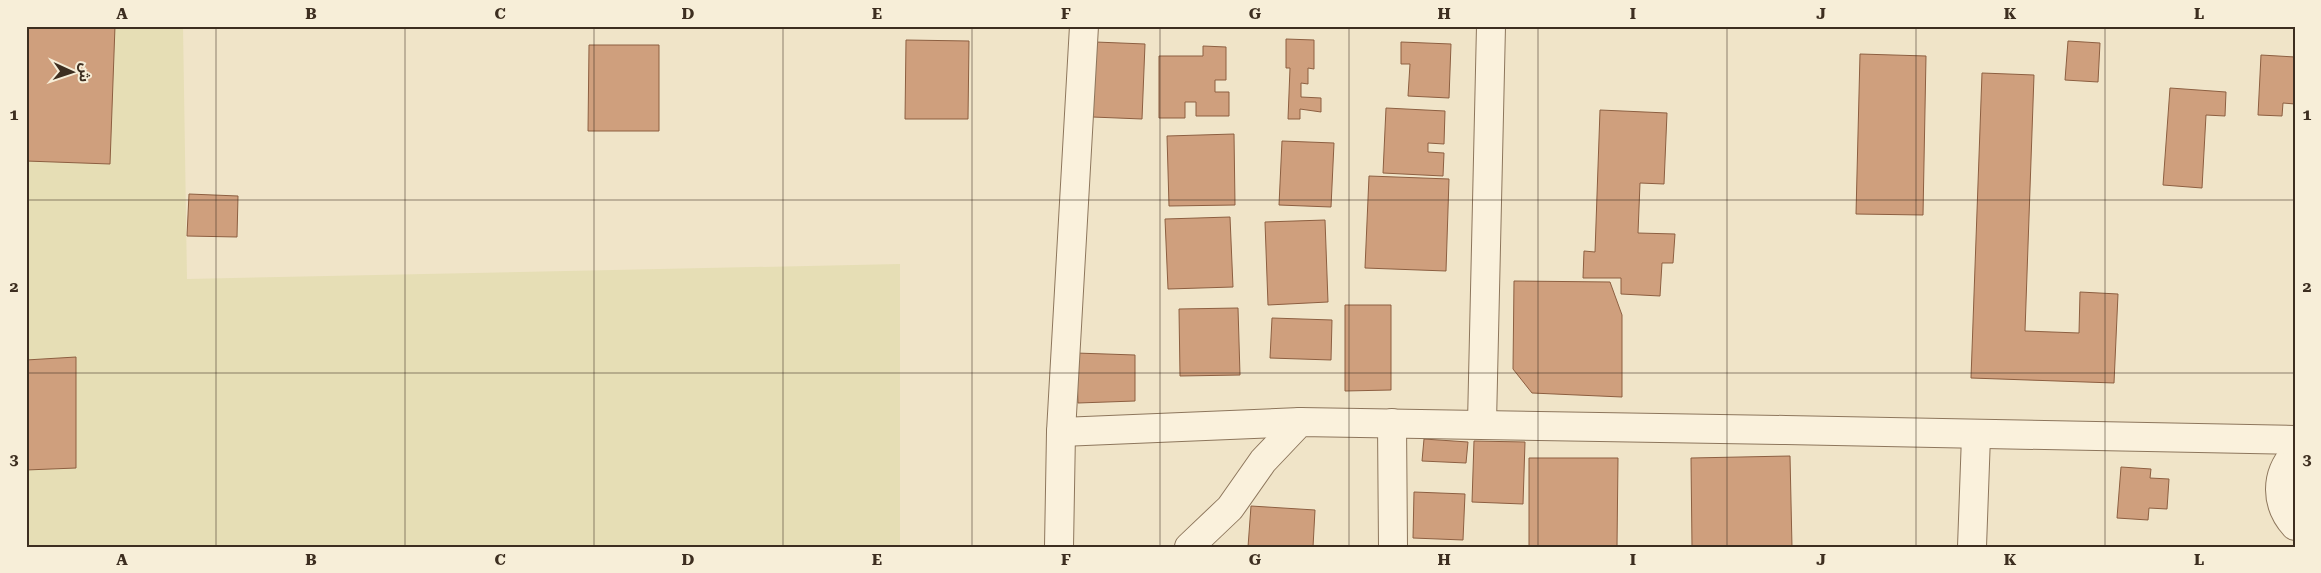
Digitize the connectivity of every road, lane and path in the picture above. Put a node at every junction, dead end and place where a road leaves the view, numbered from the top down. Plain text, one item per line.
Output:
1 (1084, 26) edge
2 (1490, 26) edge
3 (1300, 422) junction
4 (1392, 423) junction
5 (1482, 423) junction
6 (1061, 432) junction
7 (1976, 436) junction
8 (2295, 440) edge
9 (2295, 453) edge
10 (2293, 533) edge
11 (1059, 547) edge
12 (1189, 547) edge
13 (1393, 547) edge
14 (1972, 547) edge

1 - 6 street
2 - 5 street
3 - 4 street
3 - 6 street
3 - 12 street
4 - 5 street
4 - 13 street
5 - 7 street
6 - 11 street
7 - 8 street
7 - 14 street
9 - 10 street

